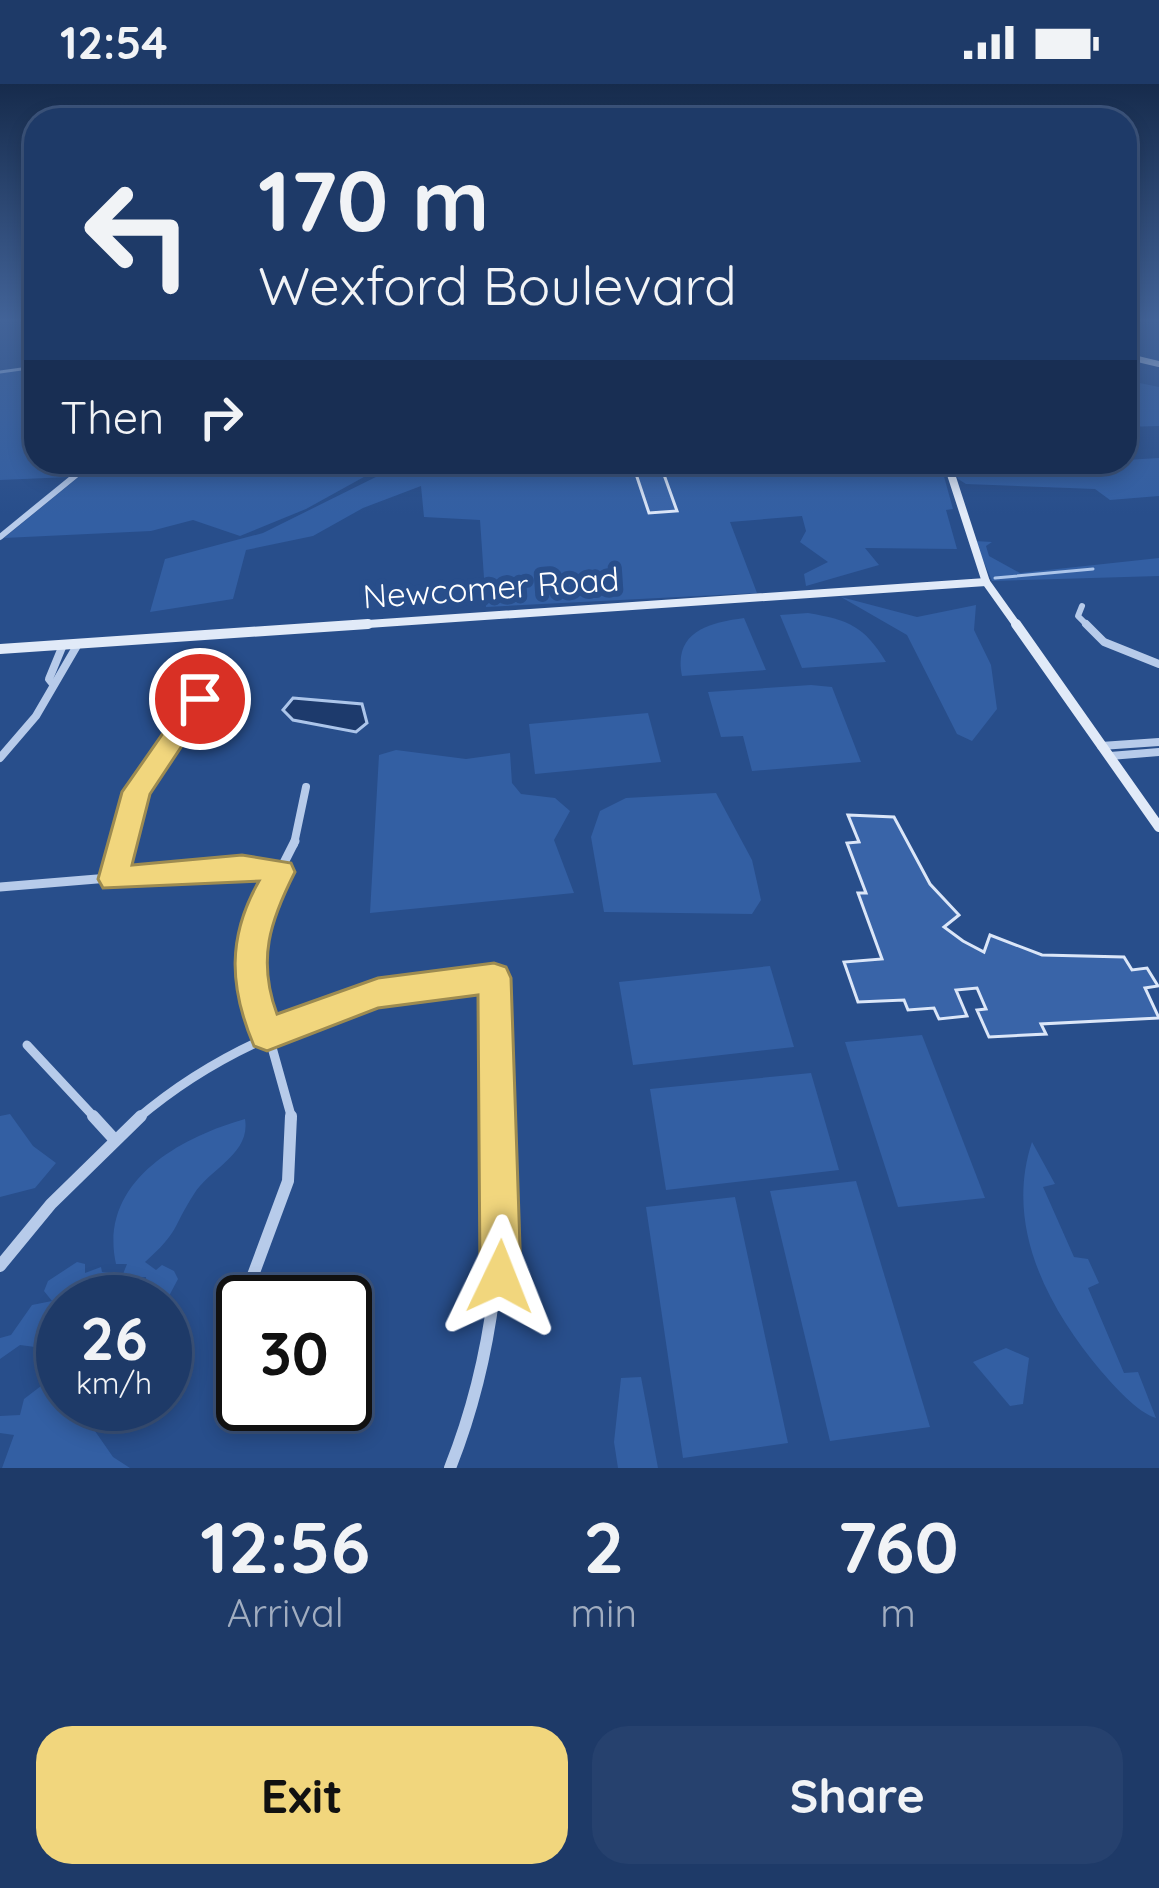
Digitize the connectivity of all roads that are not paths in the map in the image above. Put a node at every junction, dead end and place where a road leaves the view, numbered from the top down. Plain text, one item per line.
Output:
1 (77, 474) edge
2 (951, 474) edge
3 (0, 537) edge
4 (986, 582) junction
5 (1082, 606) dead end
6 (78, 644) junction
7 (63, 645) junction
8 (0, 649) edge
9 (1159, 664) edge
10 (53, 684) junction
11 (200, 699) dead end
12 (1155, 742) edge
13 (1105, 751) junction
14 (1158, 752) edge
15 (0, 758) edge
16 (306, 787) dead end
17 (1159, 827) edge
18 (280, 872) junction
19 (113, 879) junction
20 (0, 887) edge
21 (267, 1034) junction
22 (27, 1045) dead end
23 (114, 1139) junction
24 (0, 1266) edge
25 (255, 1275) edge
26 (450, 1468) edge

1 - 3 street
2 - 4 street
4 - 6 street, Newcomer Road
4 - 13 street
5 - 9 street
6 - 7 street, Newcomer Road
6 - 10 street
7 - 8 street, Newcomer Road
7 - 10 street
10 - 15 street
11 - 19 street
12 - 13 street
12 - 14 street
13 - 14 street
13 - 17 street
16 - 18 street
18 - 19 street
18 - 21 street
19 - 20 street
21 - 23 street
21 - 25 street
21 - 26 street
22 - 23 street
23 - 24 street

